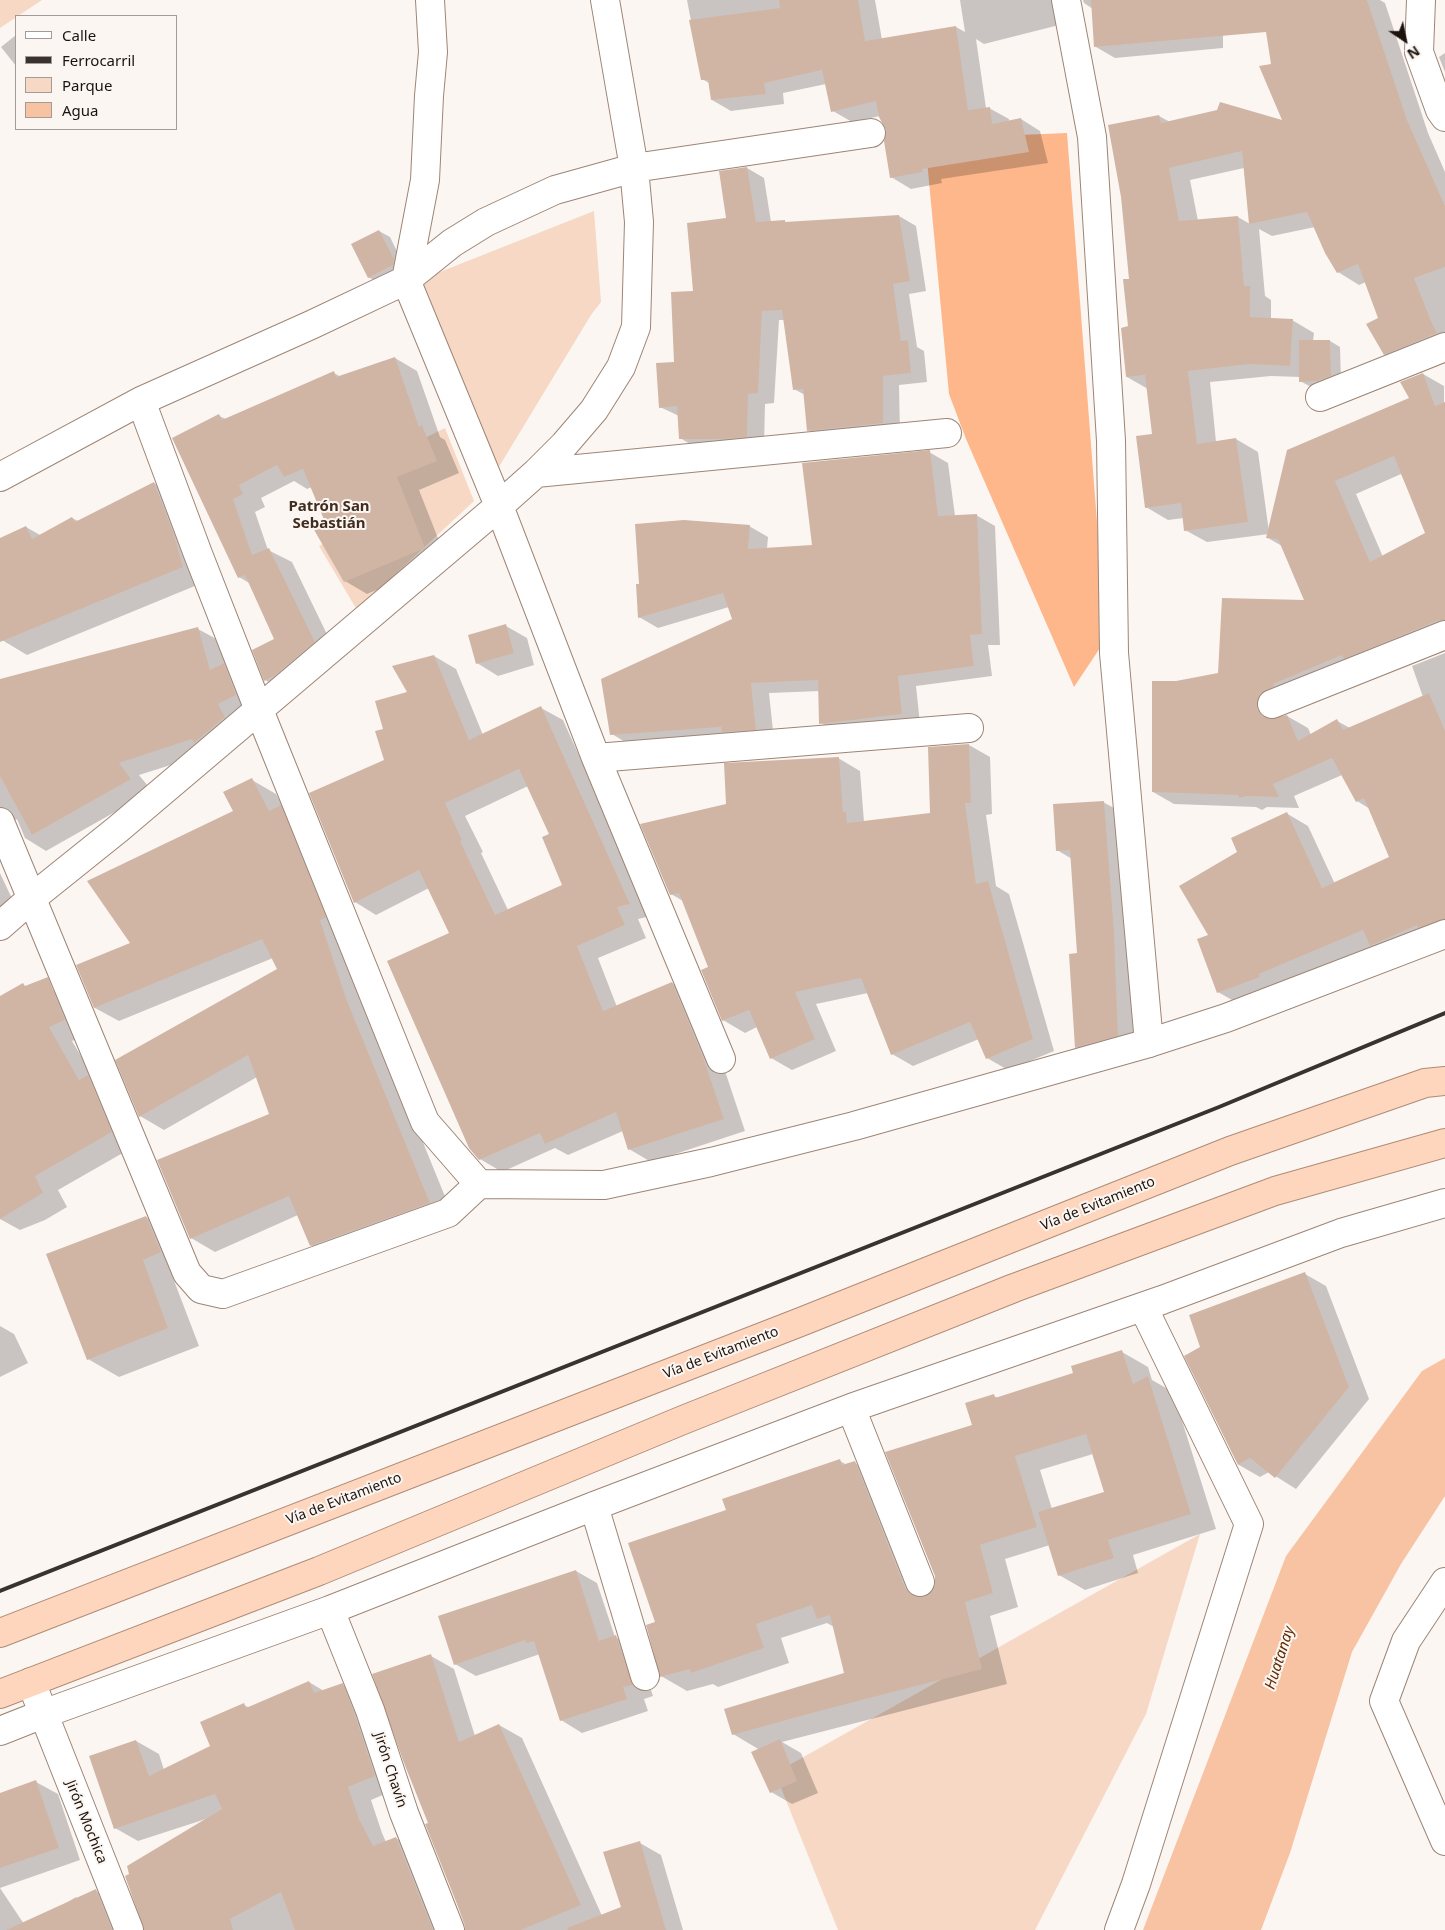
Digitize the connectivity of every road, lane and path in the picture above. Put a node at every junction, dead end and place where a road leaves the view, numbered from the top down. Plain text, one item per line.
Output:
1 (430, 0) edge
2 (605, 0) edge
3 (1066, 0) edge
4 (1421, 0) edge
5 (1445, 117) edge
6 (871, 134) dead end
7 (634, 168) junction
8 (406, 280) junction
9 (1445, 347) edge
10 (1320, 397) dead end
11 (141, 401) junction
12 (948, 433) dead end
13 (536, 473) junction
14 (0, 477) edge
15 (499, 506) junction
16 (1445, 635) edge
17 (1272, 704) dead end
18 (259, 710) junction
19 (969, 728) dead end
20 (596, 758) junction
21 (0, 822) edge
22 (32, 898) junction
23 (0, 926) edge
24 (1445, 934) edge
25 (1149, 1043) junction
26 (721, 1059) dead end
27 (1445, 1081) edge
28 (1445, 1143) edge
29 (479, 1184) junction
30 (1445, 1203) edge
31 (1143, 1307) junction
32 (851, 1408) junction
33 (594, 1506) junction
34 (920, 1582) dead end
35 (1445, 1582) edge
36 (330, 1610) junction
37 (0, 1633) edge
38 (645, 1676) dead end
39 (31, 1682) junction
40 (0, 1694) edge
41 (43, 1714) junction
42 (0, 1731) edge
43 (1445, 1841) edge
44 (129, 1930) edge
45 (450, 1930) edge
46 (1119, 1930) edge

1 - 8 street
2 - 7 street
3 - 25 street
4 - 5 street
6 - 7 street
7 - 8 street
7 - 13 street
8 - 11 street
8 - 15 street
9 - 10 street
11 - 14 street
11 - 18 street
12 - 13 street
13 - 15 street
15 - 18 street
15 - 20 street
16 - 17 street
18 - 22 street
18 - 29 street
19 - 20 street
20 - 26 street
21 - 22 street
22 - 23 street
22 - 29 street
24 - 25 street
25 - 29 street
27 - 37 highway, Vía de Evitamiento
28 - 39 highway
30 - 31 street
31 - 32 street
31 - 46 street
32 - 33 street
32 - 34 street
33 - 36 street
33 - 38 street
35 - 43 street
36 - 41 street
36 - 45 street, Jirón Chavín
39 - 40 highway
39 - 41 street, Jirón Mochica
41 - 42 street
41 - 44 street, Jirón Mochica

